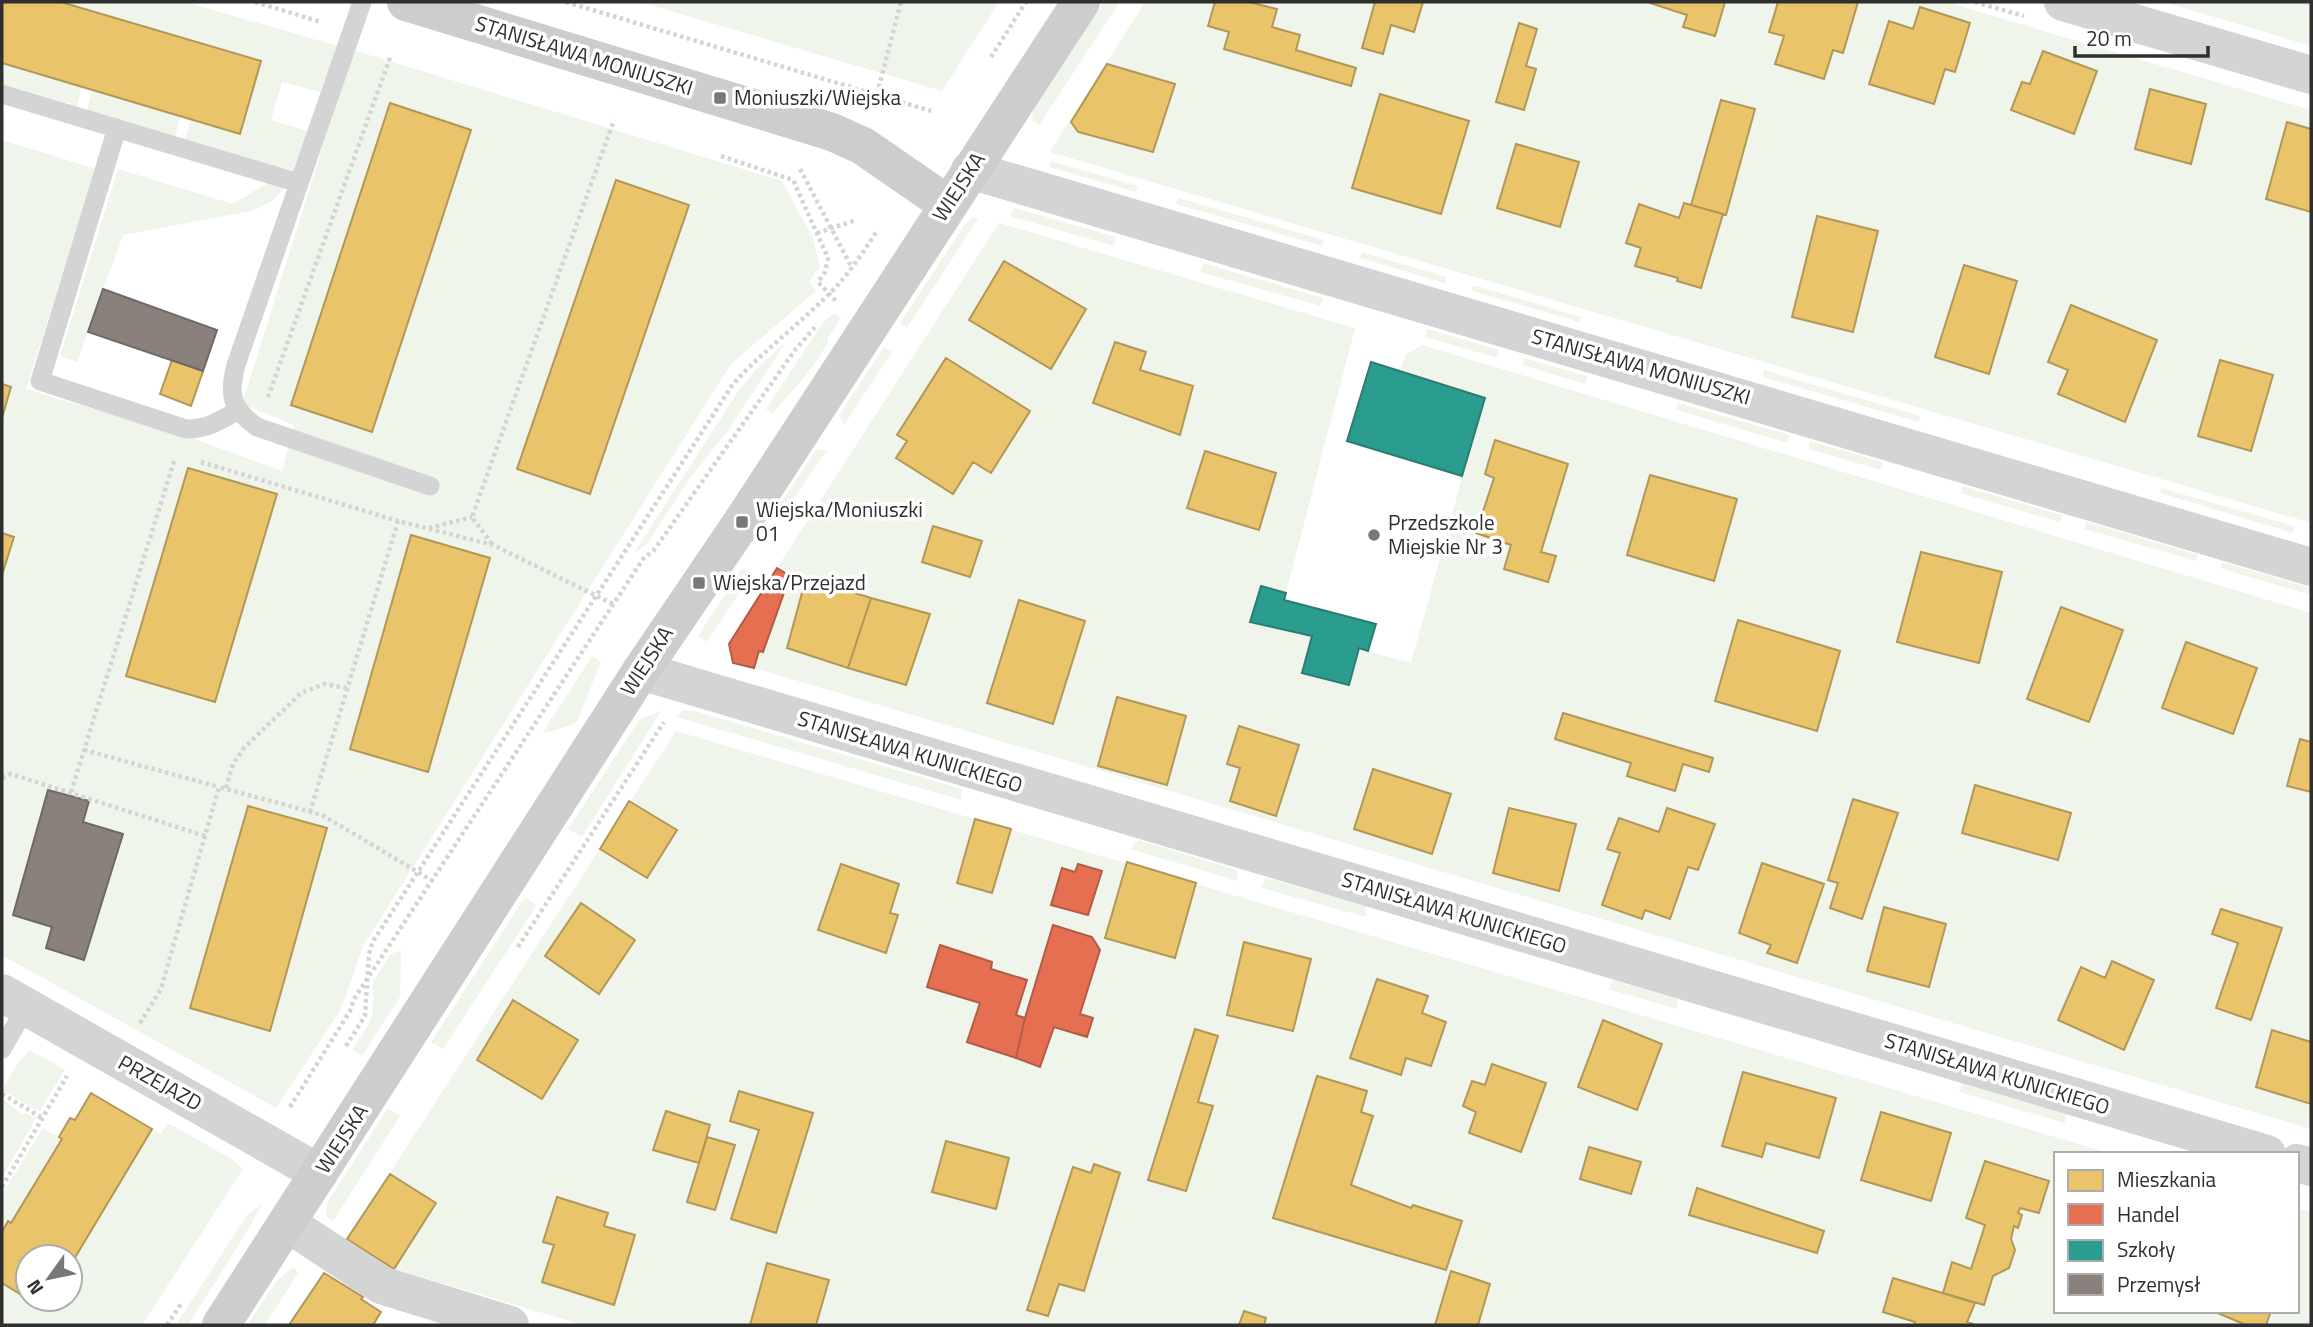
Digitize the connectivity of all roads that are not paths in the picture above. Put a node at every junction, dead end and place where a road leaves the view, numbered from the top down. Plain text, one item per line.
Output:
1 (362, 2) edge
2 (406, 2) edge
3 (1081, 2) edge
4 (2063, 2) edge
5 (2311, 75) edge
6 (2, 94) edge
7 (117, 128) junction
8 (970, 170) junction
9 (299, 183) junction
10 (947, 204) junction
11 (237, 410) junction
12 (430, 486) dead end
13 (2311, 566) edge
14 (641, 671) junction
15 (14, 1000) edge
16 (2, 1049) edge
17 (2260, 1152) edge
18 (319, 1173) junction
19 (287, 1223) junction
20 (221, 1325) edge
21 (510, 1325) edge

1 - 9 lane
2 - 10 street, STANISŁAWA MONIUSZKI
3 - 8 street, WIEJSKA
4 - 5 street
6 - 7 lane
7 - 9 lane
7 - 11 lane
8 - 10 street, WIEJSKA
8 - 13 street, STANISŁAWA MONIUSZKI
9 - 11 lane
10 - 14 street, WIEJSKA
11 - 12 lane
14 - 17 street, STANISŁAWA KUNICKIEGO
14 - 18 street, WIEJSKA
15 - 16 lane
15 - 18 street, PRZEJAZD
18 - 19 street, WIEJSKA
19 - 20 street, WIEJSKA
19 - 21 street

